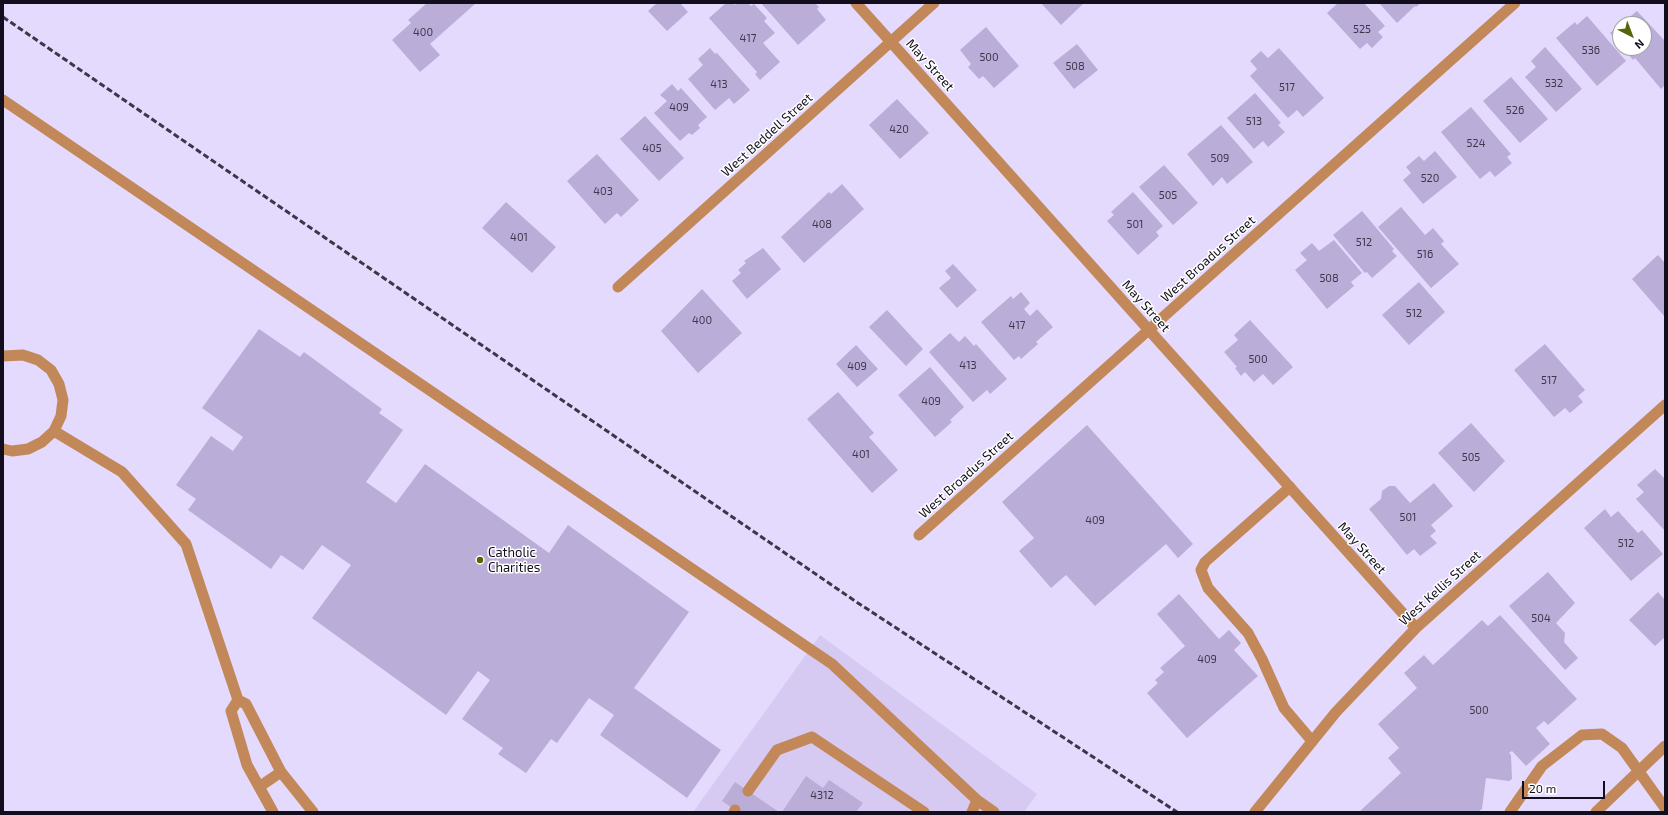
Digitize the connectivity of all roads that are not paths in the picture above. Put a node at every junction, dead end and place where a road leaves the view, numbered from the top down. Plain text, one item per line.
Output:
1 (856, 3) edge
2 (934, 3) edge
3 (1515, 3) edge
4 (891, 42) junction
5 (3, 100) edge
6 (618, 287) dead end
7 (1149, 330) junction
8 (3, 356) edge
9 (1665, 406) edge
10 (54, 431) junction
11 (3, 449) edge
12 (1290, 487) junction
13 (919, 535) dead end
14 (1416, 628) junction
15 (238, 700) junction
16 (1312, 741) junction
17 (1665, 746) edge
18 (1638, 770) junction
19 (281, 772) junction
20 (259, 787) junction
21 (748, 791) dead end
22 (977, 800) junction
23 (1665, 808) edge
24 (273, 812) edge
25 (313, 812) edge
26 (924, 812) edge
27 (972, 812) edge
28 (994, 812) edge
29 (1255, 812) edge
30 (1510, 812) edge
31 (1596, 812) edge

1 - 4 street, May Street
2 - 4 street, West Beddell Street
3 - 7 street, West Broadus Street
4 - 6 street, West Beddell Street
4 - 7 street, May Street
5 - 22 street
7 - 12 street, May Street
7 - 13 street, West Broadus Street
8 - 10 street
9 - 14 street, West Kellis Street
10 - 11 street
10 - 15 street
12 - 14 street, May Street
12 - 16 street
14 - 16 street, West Kellis Street
15 - 19 street
15 - 20 street
16 - 29 street, West Kellis Street
17 - 18 street
18 - 23 street
18 - 30 street
18 - 31 street
19 - 20 street
19 - 25 street
20 - 24 street
21 - 26 street
22 - 27 street
22 - 28 street

